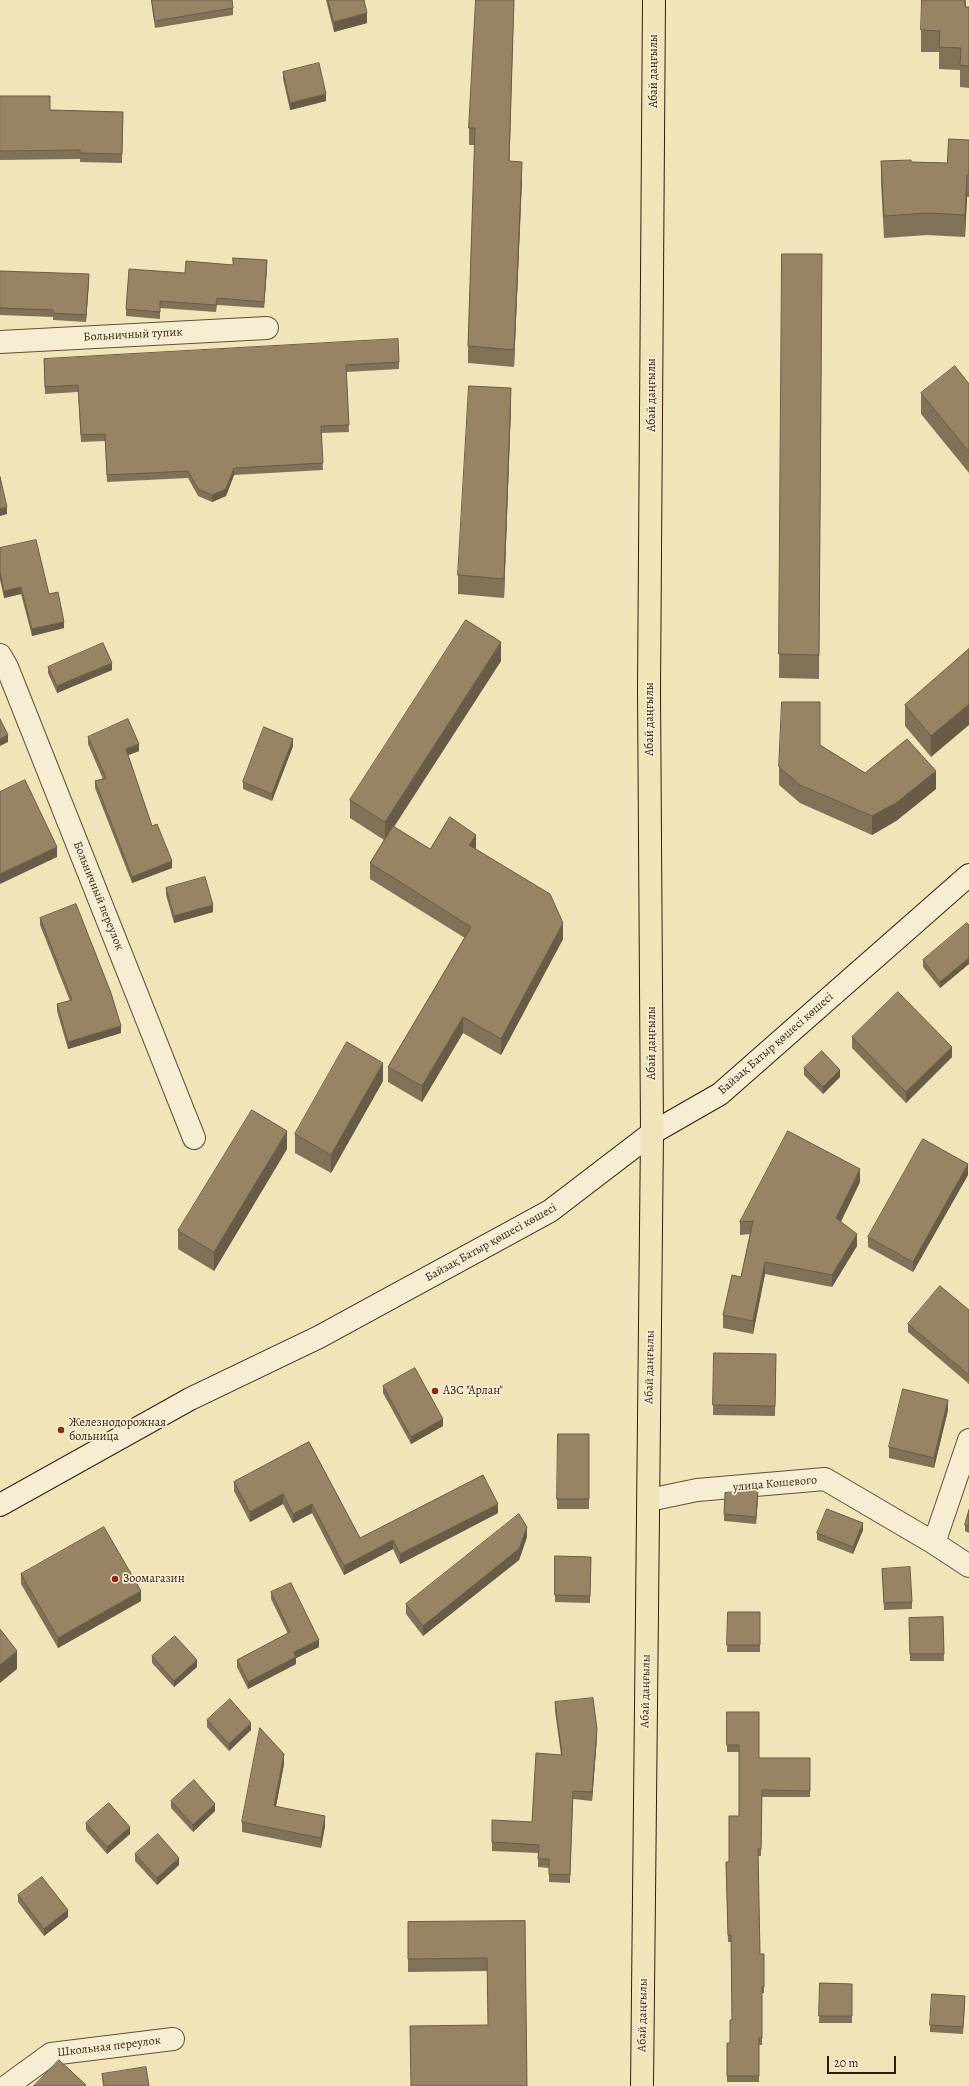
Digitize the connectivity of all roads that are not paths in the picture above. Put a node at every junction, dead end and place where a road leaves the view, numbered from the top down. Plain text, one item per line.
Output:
1 (654, 0) edge
2 (267, 328) dead end
3 (0, 342) edge
4 (0, 655) edge
5 (969, 875) edge
6 (652, 1134) junction
7 (194, 1138) dead end
8 (969, 1440) edge
9 (649, 1500) junction
10 (0, 1505) edge
11 (934, 1543) junction
12 (969, 1566) edge
13 (174, 2039) dead end
14 (7, 2086) edge
15 (642, 2086) edge

1 - 6 main road, Абай даңғылы
2 - 3 street, Больничный тупик
4 - 7 street, Больничный переулок
5 - 6 street, Байзақ Батыр қөшесі көшесі
6 - 9 main road, Абай даңғылы
6 - 10 street, Байзақ Батыр қөшесі көшесі
8 - 11 street
9 - 11 street, улица Кошевого
9 - 15 main road, Абай даңғылы
11 - 12 street, улица Кошевого
13 - 14 street, Школьная переулок

